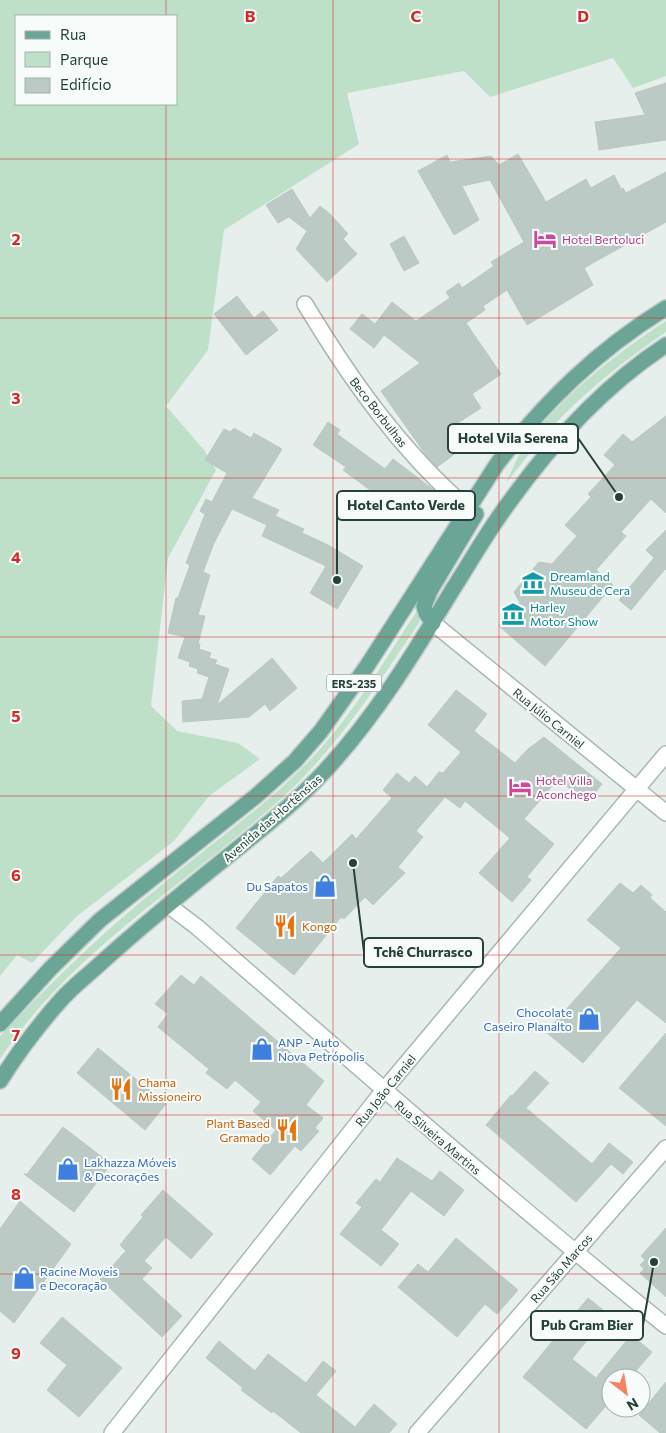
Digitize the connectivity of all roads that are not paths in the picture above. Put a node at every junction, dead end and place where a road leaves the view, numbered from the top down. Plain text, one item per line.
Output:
1 (305, 304) dead end
2 (666, 308) edge
3 (666, 345) edge
4 (497, 464) junction
5 (468, 509) junction
6 (433, 623) junction
7 (666, 754) edge
8 (636, 789) junction
9 (666, 813) edge
10 (168, 904) junction
11 (0, 1024) edge
12 (0, 1081) edge
13 (384, 1090) junction
14 (666, 1148) edge
15 (574, 1252) junction
16 (666, 1326) edge
17 (112, 1433) edge
18 (417, 1433) edge

1 - 5 street, Beco Borbulhas
2 - 4 main road, ERS-235
3 - 6 main road, Avenida das Hortênsias / ERS-235
4 - 5 main road, ERS-235
4 - 6 main road
5 - 11 main road, ERS-235
6 - 8 street, Rua Júlio Carniel
6 - 10 main road, Avenida das Hortênsias / ERS-235
7 - 8 street, Rua João Carniel
8 - 9 street, Rua Júlio Carniel
8 - 13 street, Rua João Carniel
10 - 12 main road, Avenida das Hortênsias / ERS-235
10 - 13 street, Rua Silveira Martins
13 - 15 street, Rua Silveira Martins
13 - 17 street, Rua João Carniel
14 - 15 street, Rua São Marcos
15 - 16 street, Rua Silveira Martins
15 - 18 street, Rua São Marcos

